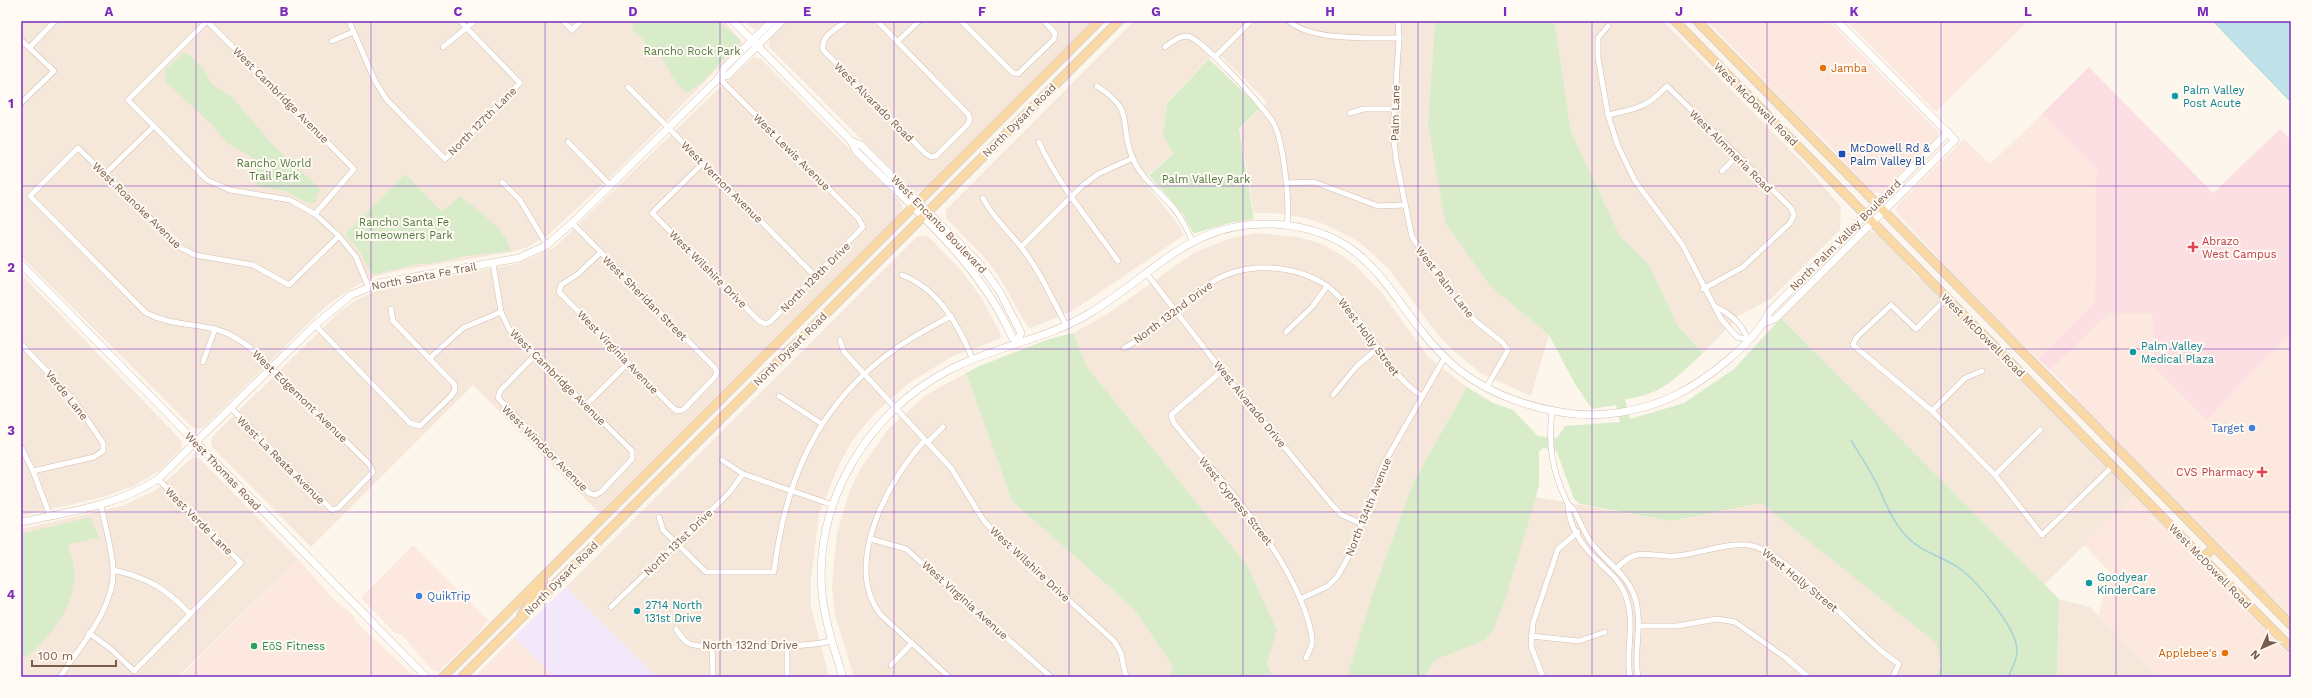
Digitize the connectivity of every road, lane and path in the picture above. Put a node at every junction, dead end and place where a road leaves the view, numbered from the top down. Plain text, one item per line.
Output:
1 (55, 21) edge
2 (207, 21) edge
3 (349, 21) edge
4 (460, 21) edge
5 (475, 21) edge
6 (563, 21) edge
7 (581, 21) edge
8 (733, 21) edge
9 (772, 21) edge
10 (782, 21) edge
11 (846, 21) edge
12 (877, 21) edge
13 (919, 21) edge
14 (961, 21) edge
15 (1044, 21) edge
16 (1099, 21) edge
17 (1119, 21) edge
18 (1251, 21) edge
19 (1289, 21) edge
20 (1398, 21) edge
21 (1675, 21) edge
22 (1697, 21) edge
23 (1837, 21) edge
24 (1608, 26) dead end
25 (468, 28) junction
26 (353, 32) junction
27 (1399, 38) junction
28 (21, 40) edge
29 (332, 41) dead end
30 (898, 41) junction
31 (755, 43) junction
32 (30, 46) junction
33 (443, 47) dead end
34 (1165, 47) dead end
35 (1215, 57) junction
36 (719, 78) junction
37 (1097, 86) dead end
38 (628, 87) dead end
39 (21, 103) edge
40 (1394, 109) junction
41 (1350, 113) dead end
42 (1608, 115) junction
43 (154, 126) junction
44 (668, 128) junction
45 (1948, 132) junction
46 (568, 142) dead end
47 (1039, 142) dead end
48 (1736, 156) junction
49 (1133, 158) junction
50 (703, 163) junction
51 (1722, 170) dead end
52 (105, 174) junction
53 (502, 182) dead end
54 (1286, 183) junction
55 (610, 185) junction
56 (30, 196) joint
57 (1072, 197) junction
58 (983, 198) dead end
59 (1876, 204) junction
60 (916, 205) junction
61 (1405, 205) junction
62 (928, 211) junction
63 (1884, 212) junction
64 (315, 214) junction
65 (1865, 215) junction
66 (922, 218) junction
67 (1873, 222) junction
68 (572, 223) junction
69 (1287, 226) junction
70 (863, 227) joint
71 (339, 236) junction
72 (1192, 241) junction
73 (547, 245) junction
74 (1021, 247) junction
75 (600, 253) junction
76 (1118, 261) dead end
77 (493, 263) junction
78 (21, 264) edge
79 (1269, 268) joint
80 (1147, 274) junction
81 (902, 275) dead end
82 (816, 277) junction
83 (368, 286) junction
84 (1327, 286) junction
85 (1703, 289) junction
86 (1947, 298) junction
87 (1716, 307) junction
88 (391, 309) dead end
89 (1175, 310) junction
90 (501, 312) junction
91 (951, 316) junction
92 (765, 324) joint
93 (1764, 324) junction
94 (315, 325) junction
95 (1066, 325) junction
96 (216, 329) junction
97 (1286, 332) dead end
98 (840, 340) dead end
99 (1748, 340) junction
100 (1018, 342) junction
101 (21, 344) edge
102 (1124, 348) dead end
103 (1378, 348) junction
104 (535, 355) junction
105 (1445, 357) junction
106 (429, 358) junction
107 (973, 360) junction
108 (203, 362) dead end
109 (628, 363) junction
110 (273, 367) junction
111 (1222, 371) junction
112 (1982, 372) dead end
113 (864, 375) junction
114 (1486, 388) junction
115 (1333, 395) dead end
116 (779, 396) dead end
117 (1422, 396) junction
118 (585, 406) junction
119 (231, 408) junction
120 (894, 408) junction
121 (677, 411) joint
122 (1552, 411) junction
123 (1932, 411) junction
124 (822, 424) junction
125 (943, 427) dead end
126 (2040, 430) dead end
127 (926, 441) junction
128 (196, 443) junction
129 (21, 448) edge
130 (632, 459) joint
131 (722, 460) dead end
132 (2113, 466) junction
133 (34, 472) junction
134 (743, 474) junction
135 (1995, 475) junction
136 (158, 480) junction
137 (790, 491) junction
138 (1568, 504) junction
139 (832, 505) junction
140 (101, 506) junction
141 (332, 510) joint
142 (50, 516) junction
143 (659, 517) dead end
144 (21, 522) edge
145 (1362, 524) junction
146 (1583, 529) junction
147 (1576, 533) junction
148 (871, 539) junction
149 (677, 544) junction
150 (2214, 547) junction
151 (2203, 558) junction
152 (1617, 568) junction
153 (114, 570) junction
154 (541, 579) junction
155 (1300, 599) junction
156 (611, 607) dead end
157 (190, 614) junction
158 (519, 620) junction
159 (2291, 625) edge
160 (1639, 626) junction
161 (676, 629) dead end
162 (1605, 632) dead end
163 (89, 633) junction
164 (1531, 636) junction
165 (831, 641) junction
166 (912, 644) junction
167 (787, 646) junction
168 (712, 647) junction
169 (2291, 648) edge
170 (1306, 658) dead end
171 (891, 665) dead end
172 (60, 677) edge
173 (426, 677) edge
174 (443, 677) edge
175 (462, 677) edge
176 (713, 677) edge
177 (787, 677) edge
178 (843, 677) edge
179 (949, 677) edge
180 (1051, 677) edge
181 (1126, 677) edge
182 (1543, 677) edge
183 (1630, 677) edge
184 (1638, 677) edge
185 (1808, 677) edge
186 (1893, 677) edge

1 - 32 street
2 - 43 street
2 - 64 street, West Cambridge Avenue
3 - 26 street
4 - 25 street
5 - 25 street
6 - 7 street
8 - 31 street, West Encanto Boulevard
9 - 31 street, North Santa Fe Trail
10 - 31 street, North Santa Fe Trail
11 - 30 street, West Alvarado Road
12 - 30 street
13 - 30 street
14 - 15 street
16 - 60 main road, North Dysart Road
17 - 62 main road, North Dysart Road
18 - 35 street
19 - 27 street
20 - 27 street, Palm Lane
21 - 65 main road, West McDowell Road
22 - 59 main road, West McDowell Road
23 - 45 street
24 - 42 street
25 - 26 street, North 127th Lane
25 - 33 street
26 - 29 street
27 - 40 street, Palm Lane
28 - 32 street
31 - 36 street, North Santa Fe Trail
31 - 60 street, West Encanto Boulevard
32 - 39 street
34 - 35 street
35 - 54 street
36 - 44 street, North Santa Fe Trail
36 - 70 street, West Lewis Avenue
37 - 49 street
38 - 44 street, West Vernon Avenue
40 - 41 street
40 - 61 street, Palm Lane
42 - 48 street, West Almmeria Road
42 - 85 street
43 - 52 street
43 - 64 street
44 - 50 street, West Vernon Avenue
44 - 55 street, North Santa Fe Trail
45 - 59 street, North Palm Valley Boulevard
45 - 63 street, North Palm Valley Boulevard
46 - 55 street
47 - 57 street
48 - 51 street
48 - 85 street, West Almmeria Road
49 - 57 street
49 - 72 street
50 - 82 street, West Vernon Avenue
50 - 92 street, West Wilshire Drive
52 - 56 street, West Roanoke Avenue
52 - 71 street, West Roanoke Avenue
53 - 73 street
54 - 61 street
54 - 69 street
55 - 68 street, North Santa Fe Trail
56 - 96 street, West Edgemont Avenue
57 - 74 street
57 - 76 street
58 - 74 street
59 - 63 main road, West McDowell Road
59 - 65 street, North Palm Valley Boulevard
60 - 62 street, West Encanto Boulevard
60 - 66 street, West Encanto Boulevard
60 - 154 main road, North Dysart Road
61 - 114 street, West Palm Lane
62 - 66 main road, North Dysart Road
62 - 100 street, West Encanto Boulevard
63 - 67 street, North Palm Valley Boulevard
63 - 150 main road, West McDowell Road
64 - 71 street
65 - 67 main road, West McDowell Road
65 - 93 street, North Palm Valley Boulevard
66 - 100 street, West Encanto Boulevard
66 - 158 main road, North Dysart Road
67 - 86 main road, West McDowell Road
67 - 93 street, North Palm Valley Boulevard
68 - 73 street, North Santa Fe Trail
68 - 75 street, West Sheridan Street
69 - 72 street, North Palm Valley Boulevard
69 - 105 street, North Palm Valley Boulevard
70 - 82 street, North 129th Drive
71 - 83 street
72 - 80 street, North Palm Valley Boulevard
73 - 77 street, North Santa Fe Trail
74 - 95 street
75 - 109 street, West Virginia Avenue
75 - 121 street, West Sheridan Street
77 - 83 street, North Santa Fe Trail
77 - 90 street, West Cambridge Avenue
78 - 128 street, West Thomas Road
79 - 84 street, West Holly Street
79 - 89 street, North 132nd Drive
80 - 89 street, West Alvarado Drive
80 - 95 street, North Palm Valley Boulevard
81 - 91 street
82 - 92 street, North 129th Drive
83 - 94 street, North Santa Fe Trail
84 - 97 street
84 - 103 street, West Holly Street
85 - 87 street
86 - 123 street
86 - 132 main road, West McDowell Road
87 - 99 street
87 - 99 street
88 - 106 street
89 - 102 street, North 132nd Drive
89 - 111 street, West Alvarado Drive
90 - 104 street, West Cambridge Avenue
90 - 106 street
91 - 107 street
91 - 113 street
93 - 99 street, North Palm Valley Boulevard
94 - 106 street
94 - 110 street, North Santa Fe Trail
95 - 100 street, North Palm Valley Boulevard
96 - 108 street
96 - 110 street, West Edgemont Avenue
98 - 113 street, West Wilshire Drive
99 - 122 street, North Palm Valley Boulevard
100 - 107 street, North Palm Valley Boulevard
101 - 133 street, Verde Lane
103 - 115 street
103 - 117 street, West Holly Street
104 - 118 street, West Cambridge Avenue
104 - 130 street, West Windsor Avenue
105 - 114 street, North Palm Valley Boulevard
105 - 117 street, North 134th Avenue
107 - 120 street, North Palm Valley Boulevard
109 - 118 street
109 - 121 street, West Virginia Avenue
110 - 119 street, North Santa Fe Trail
110 - 141 street, West Edgemont Avenue
111 - 145 street, West Alvarado Drive
111 - 155 street, West Cypress Street
112 - 123 street
113 - 120 street, West Wilshire Drive
113 - 124 street
114 - 122 street, North Palm Valley Boulevard
116 - 124 street
117 - 145 street, North 134th Avenue
118 - 130 street, West Cambridge Avenue
119 - 128 street, North Santa Fe Trail
119 - 141 street, West La Reata Avenue
120 - 127 street, West Wilshire Drive
120 - 139 street, North Palm Valley Boulevard
122 - 138 street
123 - 135 street
124 - 137 street
125 - 127 street
126 - 135 street
127 - 148 street
127 - 181 street, West Wilshire Drive
128 - 136 street, North Santa Fe Trail
128 - 173 street, West Thomas Road
129 - 133 street
131 - 134 street
132 - 135 street
132 - 151 main road, West McDowell Road
133 - 142 street
134 - 137 street
134 - 149 street, North 131st Drive
136 - 140 street, North Santa Fe Trail
136 - 157 street, West Verde Lane
137 - 139 street
137 - 149 street
138 - 146 street
138 - 147 street
139 - 165 street, North Palm Valley Boulevard
140 - 142 street, North Santa Fe Trail
140 - 153 street
142 - 144 street, North Santa Fe Trail
143 - 149 street
145 - 155 street, North 134th Avenue
146 - 147 street
146 - 152 street
147 - 164 street
147 - 183 street
148 - 166 street
148 - 180 street, West Virginia Avenue
149 - 156 street, North 131st Drive
150 - 151 main road
150 - 159 main road, West McDowell Road
151 - 169 main road, West McDowell Road
152 - 160 street
152 - 186 street, West Holly Street
153 - 157 street
153 - 163 street
154 - 158 main road
154 - 174 main road, North Dysart Road
155 - 170 street, West Cypress Street
157 - 163 street
158 - 175 main road, North Dysart Road
160 - 184 street
160 - 185 street
161 - 168 street, North 132nd Drive
162 - 164 street
163 - 172 street
164 - 182 street
165 - 167 street, North 132nd Drive
165 - 178 street, North Palm Valley Boulevard
166 - 171 street
166 - 179 street
167 - 168 street, North 132nd Drive
167 - 177 street
168 - 176 street

